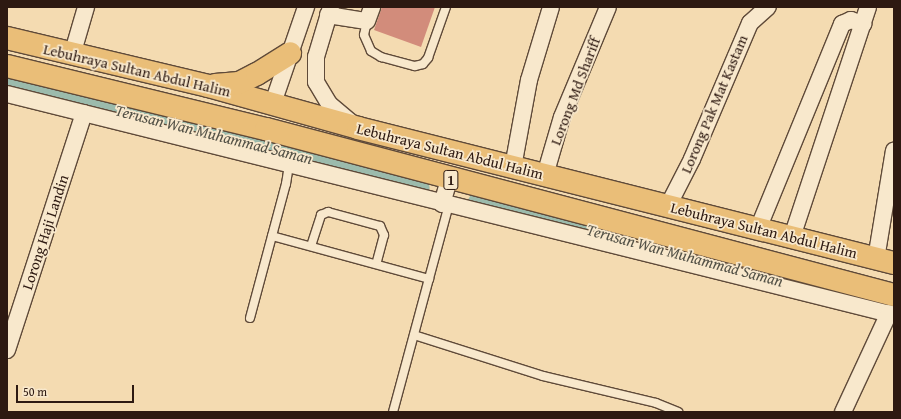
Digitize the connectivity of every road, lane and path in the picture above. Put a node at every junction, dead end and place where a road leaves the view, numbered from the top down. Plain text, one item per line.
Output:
1 (86, 7) edge
2 (306, 7) edge
3 (446, 7) edge
4 (551, 7) edge
5 (608, 7) edge
6 (768, 7) edge
7 (868, 7) edge
8 (330, 11) edge
9 (369, 14) edge
10 (863, 24) junction
11 (7, 38) edge
12 (290, 53) junction
13 (72, 55) junction
14 (7, 66) edge
15 (208, 86) junction
16 (7, 94) edge
17 (273, 103) junction
18 (84, 113) junction
19 (358, 128) junction
20 (894, 150) edge
21 (289, 165) junction
22 (513, 167) junction
23 (545, 175) junction
24 (449, 179) junction
25 (445, 205) junction
26 (668, 206) junction
27 (758, 229) junction
28 (272, 236) junction
29 (792, 238) junction
30 (311, 246) junction
31 (885, 261) edge
32 (376, 264) junction
33 (429, 279) junction
34 (892, 308) edge
35 (250, 318) dead end
36 (414, 336) junction
37 (7, 350) edge
38 (393, 412) edge
39 (678, 412) edge
40 (843, 412) edge

1 - 13 street
2 - 12 street
3 - 9 lane
4 - 22 street
5 - 23 street, Lorong Md Shariff
6 - 26 street, Lorong Pak Mat Kastam
7 - 10 street
8 - 9 street
8 - 19 street
10 - 27 street
10 - 29 street
11 - 13 main road, Lebuhraya Sultan Abdul Halim / 1
12 - 15 main road
12 - 17 street
13 - 15 main road, Lebuhraya Sultan Abdul Halim / 1
14 - 24 main road, Lebuhraya Sultan Abdul Halim / 1
15 - 17 main road, Lebuhraya Sultan Abdul Halim / 1
16 - 18 street
17 - 19 main road, Lebuhraya Sultan Abdul Halim / 1
18 - 21 street
18 - 37 street, Lorong Haji Landin
19 - 22 main road, Lebuhraya Sultan Abdul Halim / 1
20 - 31 street
21 - 25 street
21 - 28 lane
22 - 23 main road, Lebuhraya Sultan Abdul Halim / 1
23 - 26 main road, Lebuhraya Sultan Abdul Halim / 1
24 - 25 street
24 - 34 main road, Lebuhraya Sultan Abdul Halim / 1
25 - 33 lane
25 - 34 street
26 - 27 main road, Lebuhraya Sultan Abdul Halim / 1
27 - 29 main road, Lebuhraya Sultan Abdul Halim / 1
28 - 30 lane
28 - 35 lane
29 - 31 main road, Lebuhraya Sultan Abdul Halim / 1
30 - 32 lane
30 - 32 lane
32 - 33 lane
33 - 36 lane
34 - 40 street
36 - 38 lane
36 - 39 lane

